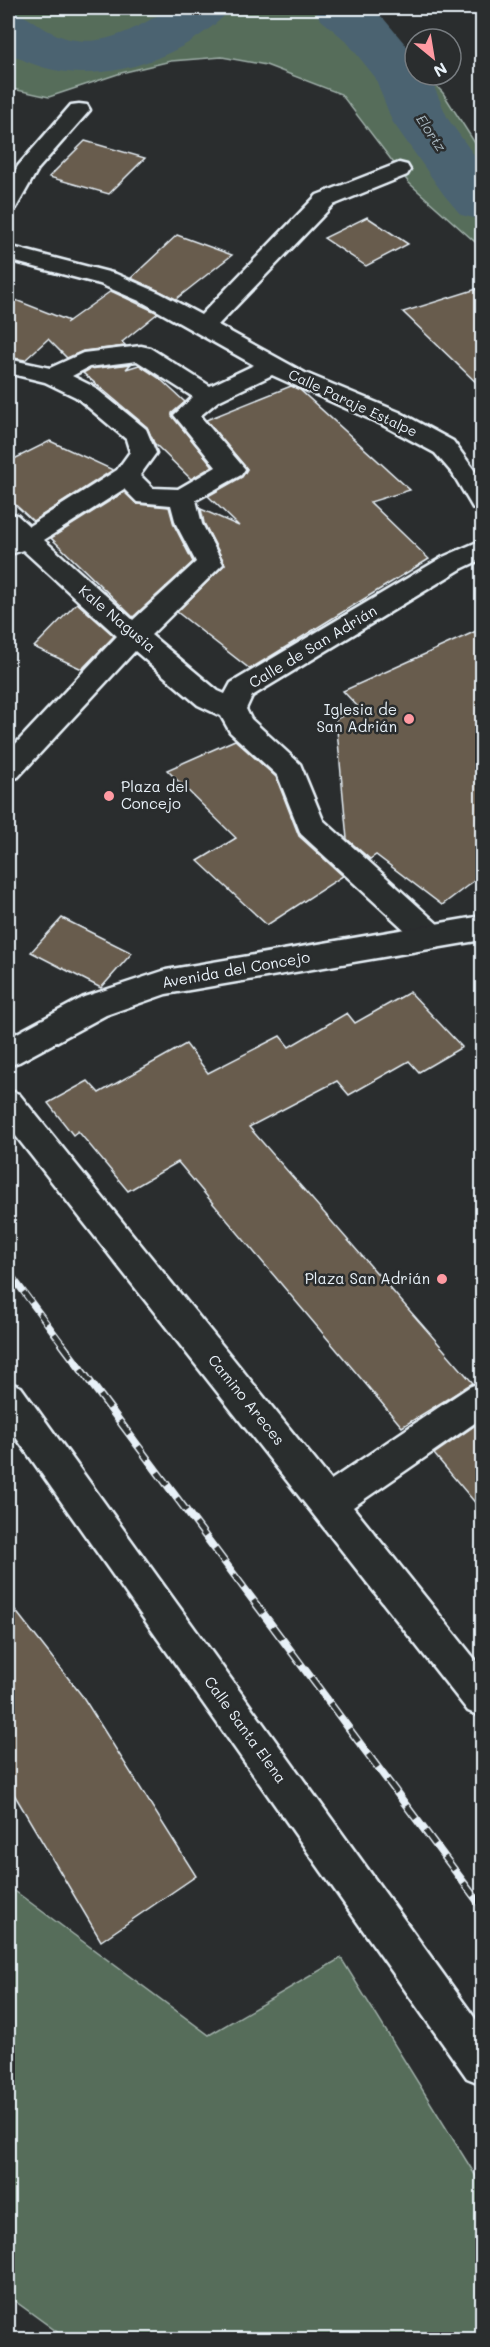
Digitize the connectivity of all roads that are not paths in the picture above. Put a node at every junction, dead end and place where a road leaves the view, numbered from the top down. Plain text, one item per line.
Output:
1 (79, 110) dead end
2 (399, 170) dead end
3 (8, 203) edge
4 (8, 253) edge
5 (204, 326) junction
6 (273, 365) junction
7 (8, 366) edge
8 (53, 376) junction
9 (209, 396) junction
10 (126, 476) junction
11 (182, 498) junction
12 (483, 502) edge
13 (8, 521) edge
14 (18, 542) edge
15 (483, 549) edge
16 (134, 635) junction
17 (232, 709) junction
18 (8, 770) edge
19 (481, 927) edge
20 (431, 936) junction
21 (8, 1053) edge
22 (8, 1103) edge
23 (8, 1398) edge
24 (483, 1398) edge
25 (328, 1503) junction
26 (471, 1662) edge
27 (483, 1698) edge
28 (483, 2063) edge

1 - 3 street
2 - 5 street
4 - 5 street, Calle Paraje Estalpe
5 - 6 street, Calle Paraje Estalpe
6 - 9 street
6 - 12 street, Calle Paraje Estalpe
7 - 8 street
8 - 9 street
8 - 10 street
9 - 11 street
10 - 11 street
10 - 14 street
11 - 16 street
13 - 14 street, Kale Nagusia
14 - 16 street, Kale Nagusia
15 - 17 street, Calle de San Adrián
16 - 17 street, Kale Nagusia
16 - 18 street
17 - 20 street
19 - 20 street, Avenida del Concejo
20 - 21 street, Avenida del Concejo
22 - 25 street, Camino Areces
23 - 28 street, Calle Santa Elena
24 - 25 street
25 - 26 street, Camino Areces
26 - 27 street, Camino Areces

